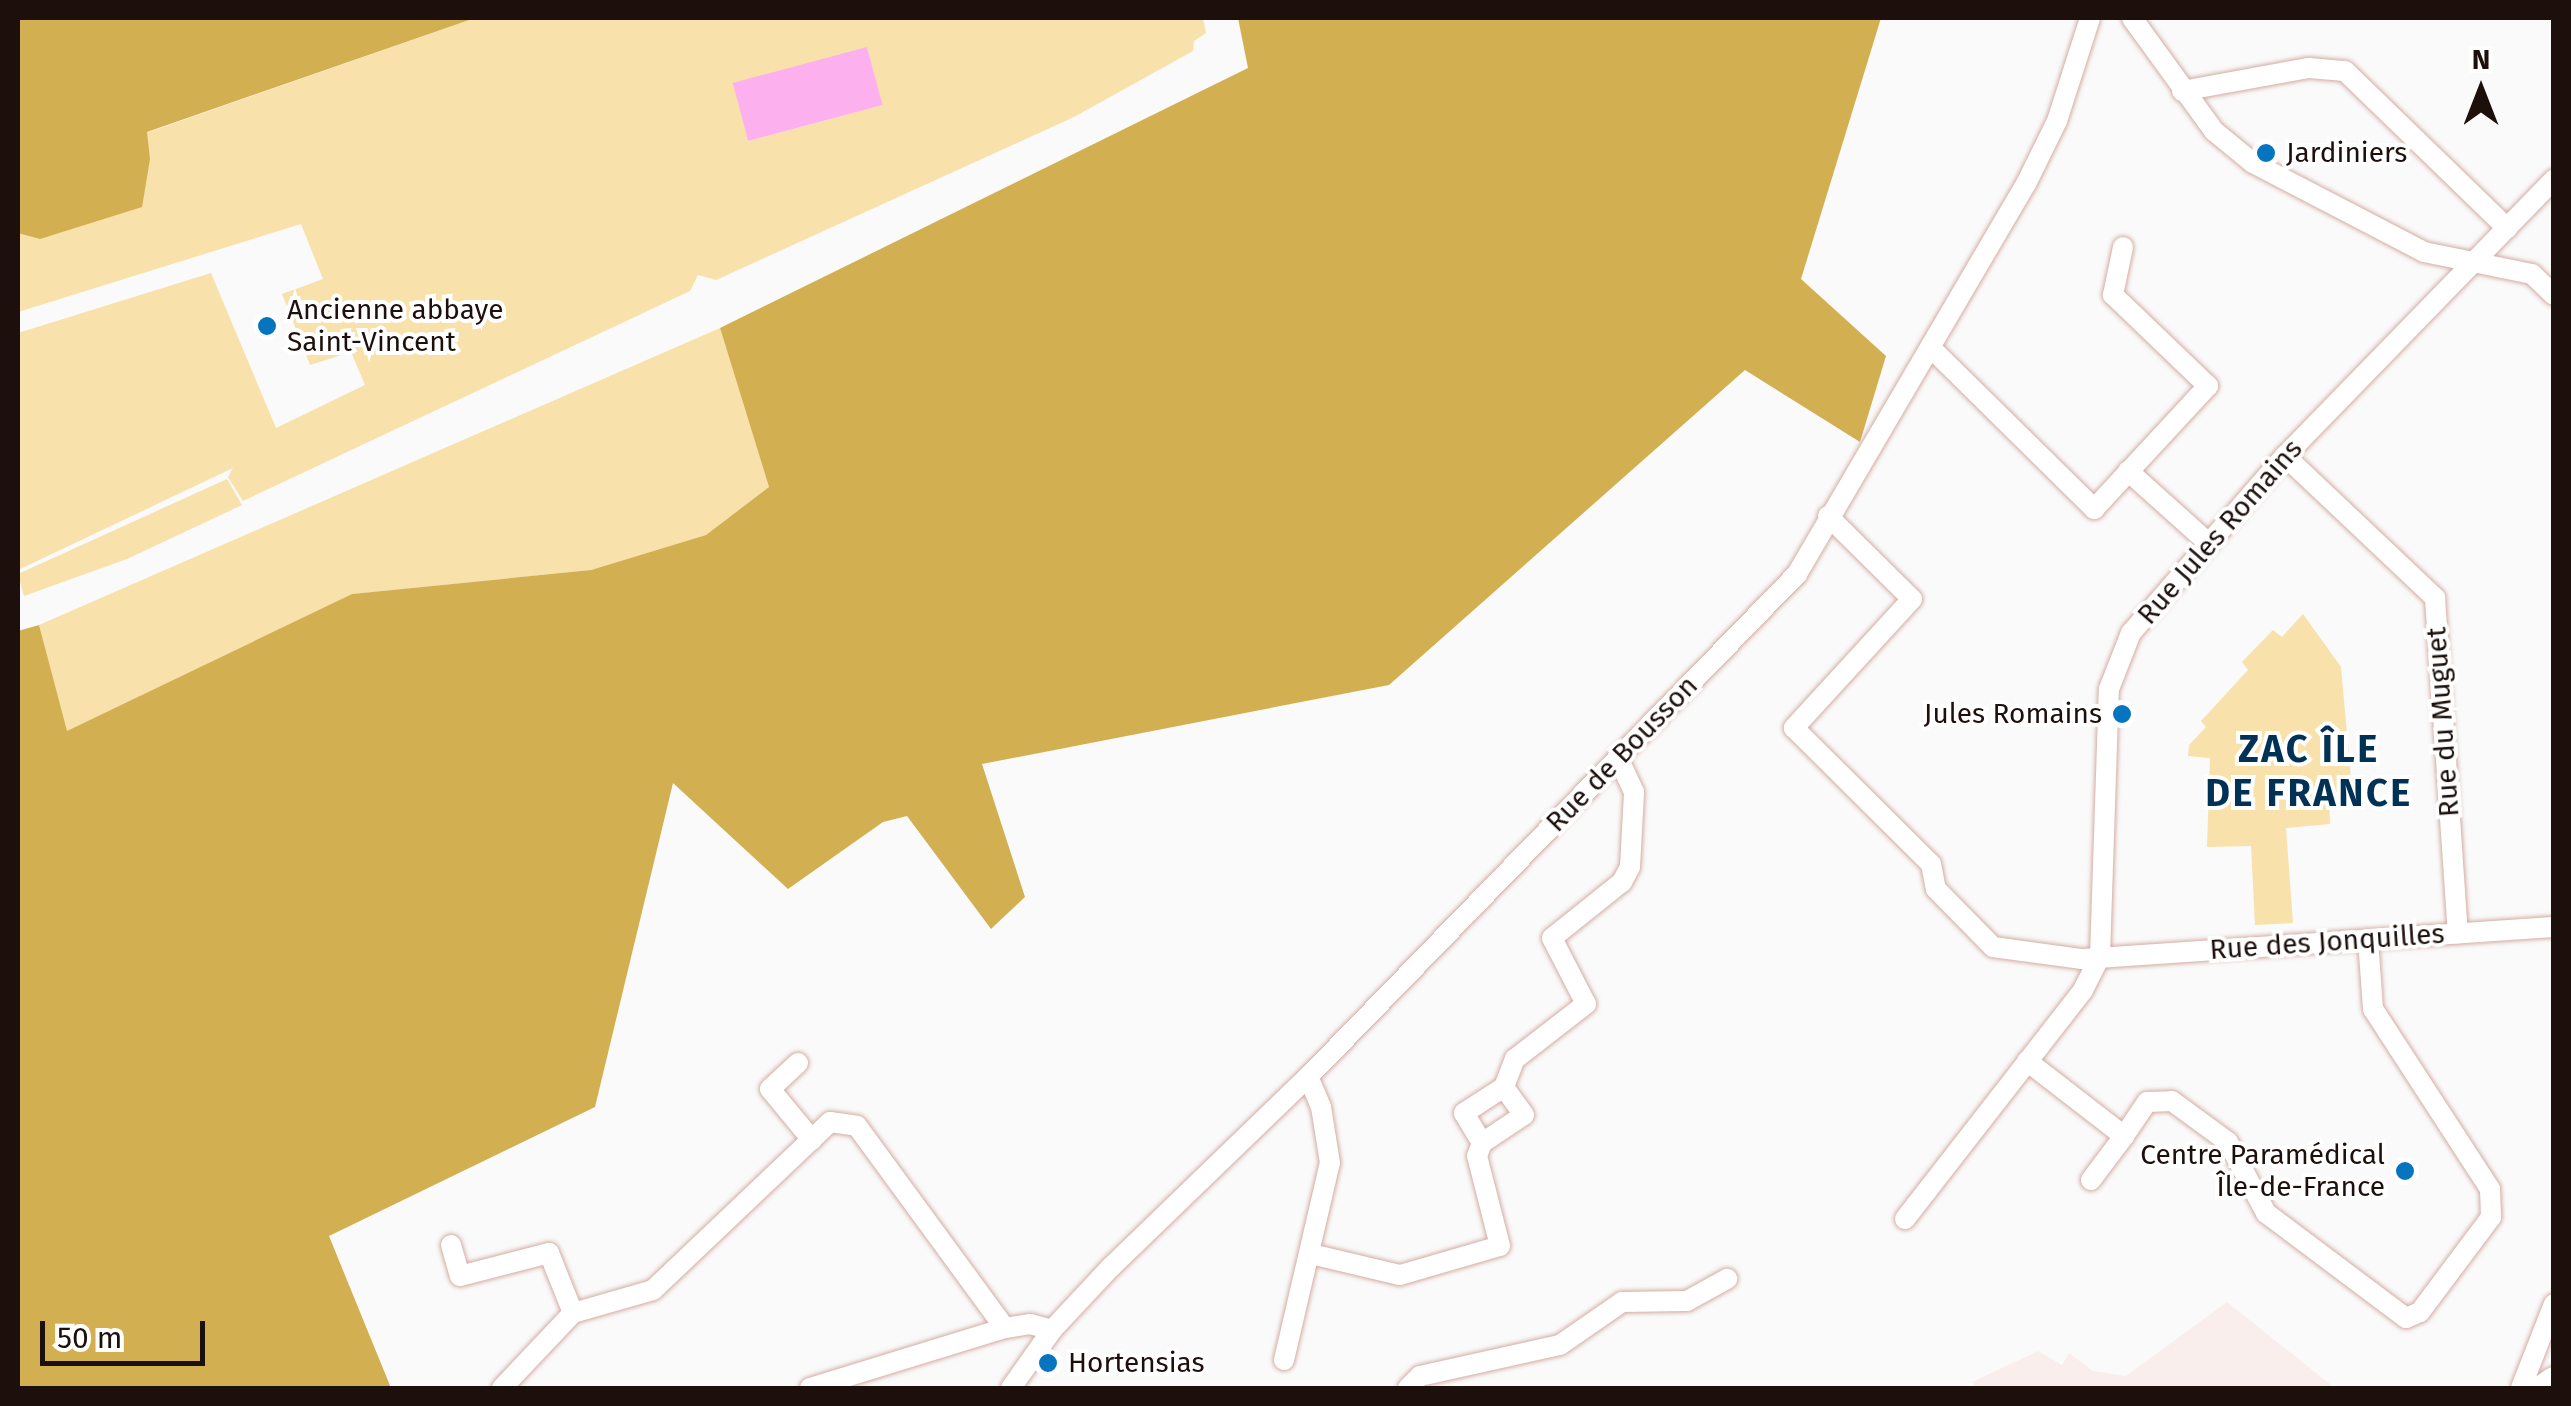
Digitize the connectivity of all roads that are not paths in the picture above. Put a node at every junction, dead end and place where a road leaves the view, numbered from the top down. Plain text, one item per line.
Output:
1 (2090, 18) edge
2 (2132, 18) edge
3 (2182, 91) junction
4 (2554, 179) edge
5 (2507, 228) junction
6 (2124, 247) dead end
7 (2474, 261) junction
8 (2554, 295) edge
9 (1930, 347) junction
10 (2286, 456) junction
11 (2128, 471) junction
12 (1828, 516) junction
13 (2207, 542) junction
14 (1618, 758) junction
15 (2554, 927) edge
16 (2458, 933) junction
17 (2368, 939) junction
18 (2100, 956) junction
19 (2028, 1061) junction
20 (798, 1063) dead end
21 (1308, 1077) junction
22 (1504, 1087) junction
23 (2124, 1136) junction
24 (812, 1140) junction
25 (1482, 1144) junction
26 (2091, 1180) dead end
27 (1905, 1219) dead end
28 (451, 1245) dead end
29 (1310, 1254) junction
30 (1727, 1279) dead end
31 (2553, 1307) edge
32 (573, 1313) junction
33 (1005, 1328) junction
34 (1052, 1330) junction
35 (1284, 1360) dead end
36 (2554, 1381) edge
37 (502, 1388) edge
38 (810, 1388) edge
39 (1011, 1388) edge
40 (1408, 1388) edge
41 (2521, 1388) edge
42 (2544, 1388) edge

1 - 9 street, Rue de Bousson
2 - 3 street
3 - 5 street
3 - 7 street
4 - 5 street, Rue Jules Romains
5 - 7 street, Rue Jules Romains
6 - 11 street
7 - 8 street
7 - 10 street, Rue Jules Romains
9 - 11 street
9 - 12 street, Rue de Bousson
10 - 13 street, Rue Jules Romains
10 - 16 street, Rue du Muguet
11 - 13 street
12 - 14 street, Rue de Bousson
12 - 18 street, Rue des Jonquilles
13 - 18 street, Rue Jules Romains
14 - 21 street, Rue de Bousson
14 - 22 street
15 - 16 street, Rue des Jonquilles
16 - 17 street, Rue des Jonquilles
17 - 18 street, Rue des Jonquilles
17 - 23 street
18 - 19 street
19 - 23 street
19 - 27 street
20 - 24 street
21 - 29 street
21 - 34 street, Rue de Bousson
22 - 25 street
22 - 25 street
23 - 26 street
24 - 32 street
24 - 33 street
25 - 29 street
28 - 32 street
29 - 35 street
30 - 40 street
31 - 41 street
32 - 37 street
33 - 34 street
33 - 38 street
34 - 39 street, Rue de Bousson
36 - 42 main road

